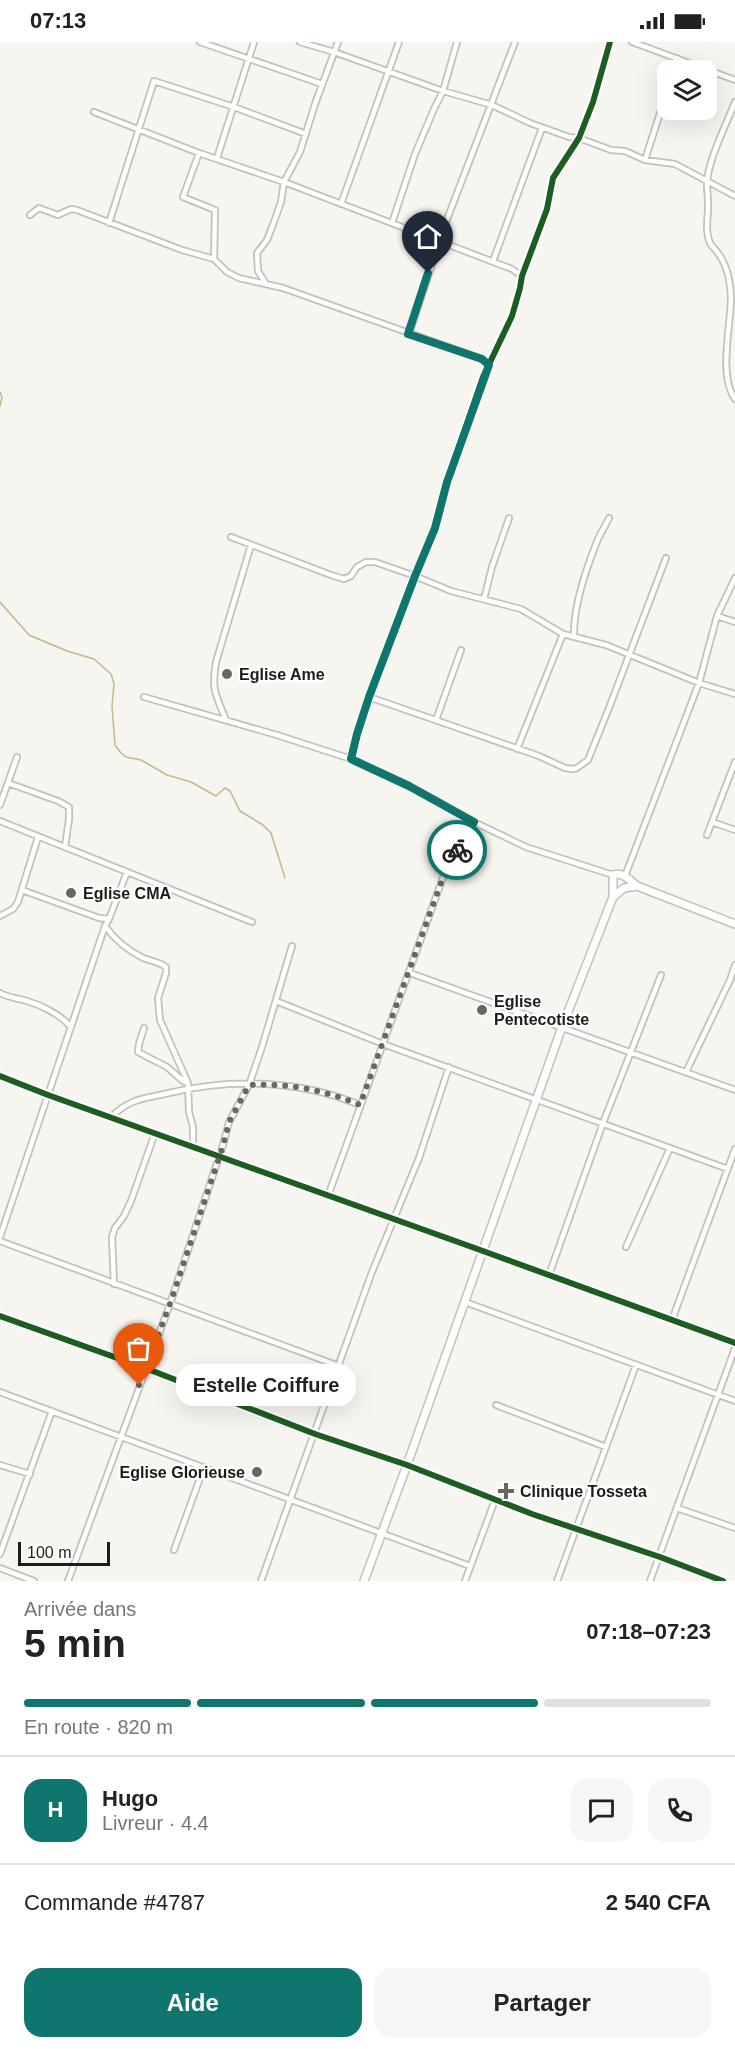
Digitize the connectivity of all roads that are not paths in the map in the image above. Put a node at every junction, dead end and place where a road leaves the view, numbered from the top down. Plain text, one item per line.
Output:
1 (200, 42) edge
2 (254, 42) edge
3 (300, 42) edge
4 (338, 42) edge
5 (399, 42) edge
6 (457, 42) edge
7 (515, 42) edge
8 (610, 42) edge
9 (632, 42) edge
10 (334, 52) junction
11 (249, 58) junction
12 (677, 58) joint
13 (389, 72) junction
14 (735, 80) edge
15 (322, 84) junction
16 (444, 91) junction
17 (735, 102) edge
18 (492, 105) junction
19 (234, 107) junction
20 (94, 112) dead end
21 (658, 120) edge
22 (138, 128) junction
23 (542, 128) junction
24 (306, 134) junction
25 (579, 138) junction
26 (199, 153) junction
27 (217, 158) junction
28 (645, 160) junction
29 (284, 182) junction
30 (707, 182) junction
31 (735, 196) edge
32 (340, 204) junction
33 (30, 215) dead end
34 (109, 223) junction
35 (392, 223) junction
36 (441, 241) junction
37 (214, 259) junction
38 (493, 261) junction
39 (522, 276) junction
40 (266, 284) junction
41 (408, 334) junction
42 (489, 365) junction
43 (735, 399) edge
44 (509, 518) dead end
45 (609, 518) dead end
46 (231, 537) dead end
47 (251, 545) junction
48 (666, 558) dead end
49 (415, 576) junction
50 (735, 578) edge
51 (484, 599) junction
52 (717, 616) junction
53 (735, 622) edge
54 (563, 633) junction
55 (574, 637) junction
56 (461, 650) dead end
57 (629, 656) junction
58 (699, 683) junction
59 (735, 694) edge
60 (144, 697) dead end
61 (369, 697) junction
62 (226, 720) junction
63 (436, 720) junction
64 (518, 749) junction
65 (17, 757) dead end
66 (351, 759) junction
67 (735, 762) edge
68 (8, 783) junction
69 (0, 805) edge
70 (0, 821) edge
71 (474, 822) junction
72 (712, 822) junction
73 (735, 830) edge
74 (707, 835) dead end
75 (38, 837) junction
76 (65, 848) junction
77 (127, 872) junction
78 (613, 875) junction
79 (625, 876) junction
80 (637, 886) junction
81 (22, 890) junction
82 (613, 897) junction
83 (0, 916) edge
84 (109, 919) junction
85 (252, 922) dead end
86 (735, 924) edge
87 (105, 926) junction
88 (292, 946) dead end
89 (735, 964) edge
90 (410, 973) junction
91 (661, 975) dead end
92 (0, 993) edge
93 (276, 1001) junction
94 (71, 1025) junction
95 (562, 1027) junction
96 (144, 1028) dead end
97 (383, 1044) junction
98 (630, 1052) junction
99 (449, 1067) junction
100 (686, 1072) junction
101 (0, 1076) edge
102 (249, 1085) junction
103 (189, 1086) junction
104 (735, 1090) edge
105 (48, 1095) junction
106 (537, 1099) junction
107 (360, 1105) junction
108 (111, 1117) junction
109 (603, 1123) junction
110 (155, 1133) junction
111 (193, 1147) junction
112 (670, 1148) junction
113 (735, 1149) edge
114 (218, 1157) junction
115 (728, 1169) junction
116 (328, 1196) junction
117 (394, 1220) junction
118 (0, 1239) edge
119 (626, 1247) dead end
120 (483, 1251) junction
121 (549, 1275) junction
122 (114, 1284) junction
123 (465, 1302) junction
124 (170, 1304) junction
125 (0, 1316) edge
126 (672, 1320) junction
127 (735, 1345) edge
128 (636, 1365) junction
129 (339, 1366) junction
130 (145, 1368) junction
131 (0, 1392) edge
132 (718, 1395) junction
133 (735, 1401) edge
134 (496, 1405) dead end
135 (52, 1411) junction
136 (315, 1434) junction
137 (121, 1436) junction
138 (606, 1447) junction
139 (0, 1465) edge
140 (407, 1465) junction
141 (204, 1467) junction
142 (30, 1474) junction
143 (291, 1500) junction
144 (495, 1500) junction
145 (677, 1508) junction
146 (735, 1528) edge
147 (576, 1530) junction
148 (381, 1533) junction
149 (174, 1550) dead end
150 (0, 1554) edge
151 (660, 1557) junction
152 (470, 1566) junction
153 (0, 1568) edge
154 (34, 1581) edge
155 (68, 1581) edge
156 (261, 1581) edge
157 (363, 1581) edge
158 (465, 1581) edge
159 (557, 1581) edge
160 (650, 1581) edge
161 (723, 1581) edge

1 - 11 street
2 - 11 street
3 - 10 street
4 - 10 street
5 - 13 street
6 - 16 street
7 - 18 street
8 - 25 street
9 - 12 street
10 - 13 street
10 - 15 street
11 - 15 street
11 - 19 street
12 - 14 street
13 - 16 street
13 - 32 street
15 - 24 street
16 - 18 street
16 - 35 street
17 - 30 street
18 - 23 street
18 - 36 street
19 - 22 street
19 - 24 street
19 - 27 street
20 - 22 street
21 - 28 street
22 - 26 street
22 - 34 street
23 - 25 street
23 - 38 street
24 - 29 street
25 - 28 street
25 - 39 street
26 - 27 street
26 - 37 street
27 - 29 street
28 - 30 street
29 - 32 street
29 - 40 street
30 - 31 street
30 - 43 street
32 - 35 street
33 - 34 street
34 - 37 street
35 - 36 street
36 - 38 street
36 - 41 street
37 - 40 street
38 - 39 street
39 - 42 street
40 - 41 street
41 - 42 street
42 - 49 street
44 - 51 street
45 - 55 street
46 - 47 street
47 - 49 street
47 - 62 street
48 - 57 street
49 - 51 street
49 - 61 street
50 - 52 street
51 - 54 street
52 - 53 street
52 - 58 street
54 - 55 street
54 - 64 street
55 - 57 street
56 - 63 street
57 - 58 street
57 - 64 street
58 - 59 street
58 - 79 street
60 - 62 street
61 - 63 street
61 - 66 street
62 - 66 street
63 - 64 street
65 - 68 street
66 - 71 street
67 - 72 street
68 - 69 street
68 - 76 street
70 - 75 street
71 - 78 street
71 - 90 street
72 - 73 street
72 - 74 street
75 - 76 street
75 - 81 street
76 - 77 street
77 - 84 street
77 - 85 street
78 - 79 street
78 - 82 street
79 - 80 street
80 - 82 street
80 - 86 street
81 - 83 street
81 - 84 street
82 - 95 street
84 - 87 street
87 - 94 street
87 - 103 street
88 - 93 street
89 - 100 street
90 - 95 street
90 - 97 street
91 - 98 street
92 - 94 street
93 - 97 street
93 - 102 street
94 - 105 street
95 - 98 street
95 - 106 street
96 - 103 street
97 - 99 street
97 - 107 street
98 - 100 street
98 - 109 street
99 - 106 street
99 - 117 street
100 - 104 street
101 - 105 street
102 - 103 street
102 - 107 street
102 - 114 street
103 - 108 street
103 - 111 street
105 - 108 street
105 - 118 street
106 - 109 street
106 - 120 street
107 - 116 street
108 - 110 street
109 - 112 street
109 - 121 street
110 - 111 street
110 - 122 street
111 - 114 street
112 - 115 street
112 - 119 street
113 - 115 street
114 - 116 street
114 - 124 street
115 - 126 street
116 - 117 street
117 - 120 street
117 - 129 street
118 - 122 street
120 - 121 street
120 - 123 street
121 - 126 street
122 - 124 street
123 - 128 street
123 - 140 street
124 - 129 street
124 - 130 street
125 - 130 street
126 - 127 street
127 - 132 street
128 - 132 street
128 - 138 street
129 - 136 street
130 - 136 street
130 - 137 street
131 - 135 street
132 - 133 street
132 - 145 street
134 - 138 street
135 - 137 street
135 - 142 street
136 - 140 street
136 - 143 street
137 - 141 street
137 - 155 street
138 - 147 street
139 - 142 street
140 - 144 street
140 - 148 street
141 - 143 street
141 - 149 street
142 - 150 street
143 - 148 street
143 - 156 street
144 - 147 street
144 - 152 street
145 - 146 street
145 - 151 street
147 - 151 street
147 - 159 street
148 - 152 street
148 - 157 street
151 - 160 street
151 - 161 street
152 - 158 street
153 - 154 street

